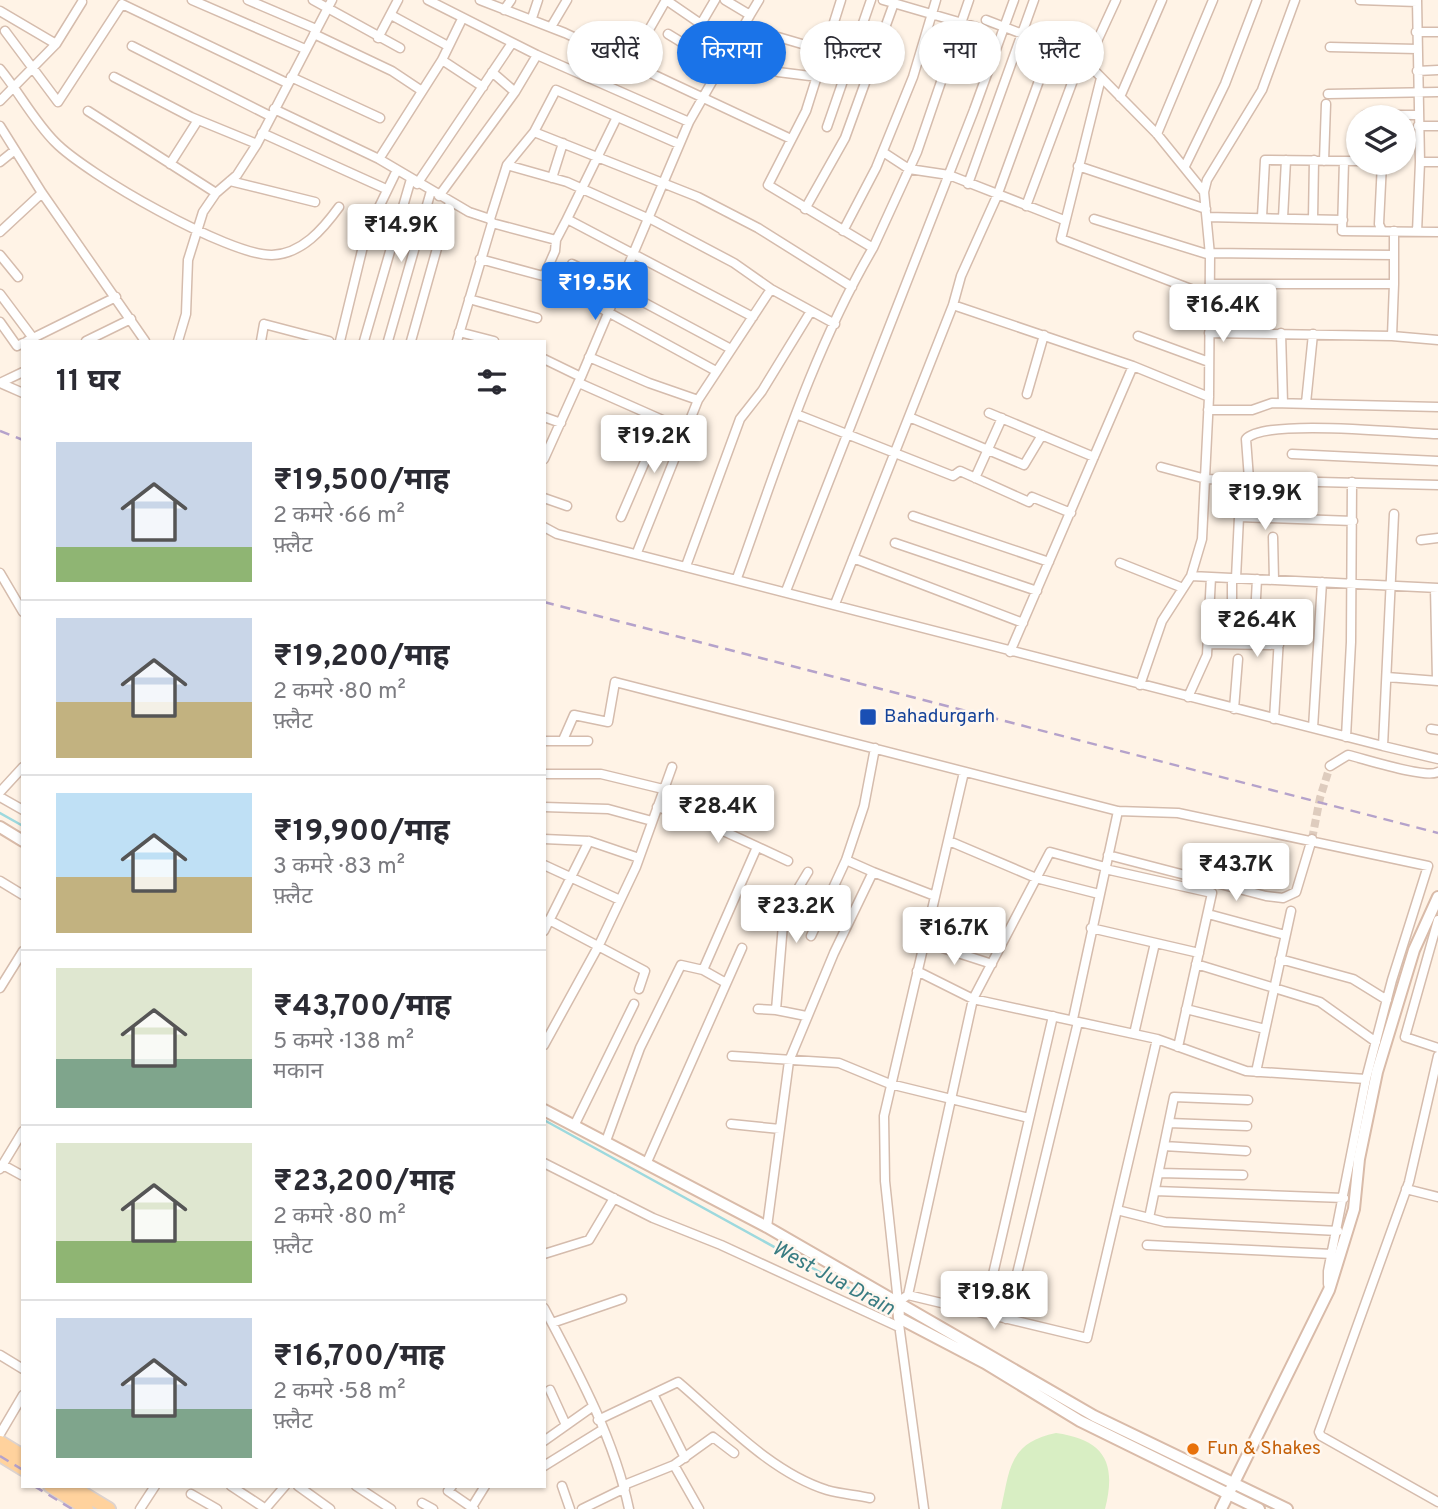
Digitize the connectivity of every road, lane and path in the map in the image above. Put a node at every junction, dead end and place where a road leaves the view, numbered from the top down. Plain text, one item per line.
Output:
1 (192, 0) edge
2 (248, 0) edge
3 (313, 0) edge
4 (332, 0) edge
5 (398, 0) edge
6 (428, 0) edge
7 (480, 0) edge
8 (511, 0) edge
9 (538, 0) edge
10 (567, 0) edge
11 (666, 0) edge
12 (715, 0) edge
13 (724, 0) edge
14 (759, 0) edge
15 (841, 0) edge
16 (871, 0) edge
17 (883, 0) edge
18 (936, 0) edge
19 (969, 0) edge
20 (1014, 0) edge
21 (1034, 0) edge
22 (1116, 0) edge
23 (1162, 0) edge
24 (1213, 0) edge
25 (1258, 0) edge
26 (1295, 0) edge
27 (1360, 0) edge
28 (1372, 0) edge
29 (81, 1) edge
30 (1417, 1) edge
31 (894, 3) junction
32 (327, 9) junction
33 (504, 10) junction
34 (0, 11) edge
35 (931, 14) junction
36 (391, 15) junction
37 (750, 15) junction
38 (532, 18) junction
39 (462, 19) junction
40 (986, 20) dead end
41 (654, 21) edge
42 (698, 21) edge
43 (704, 21) edge
44 (747, 21) edge
45 (835, 21) edge
46 (957, 21) edge
47 (961, 21) edge
48 (1027, 21) edge
49 (1104, 23) edge
50 (551, 27) junction
51 (1004, 29) junction
52 (5, 31) dead end
53 (315, 31) junction
54 (1416, 32) junction
55 (1438, 32) edge
56 (1015, 33) edge
57 (567, 34) edge
58 (668, 34) dead end
59 (379, 37) junction
60 (677, 39) edge
61 (512, 43) junction
62 (56, 44) junction
63 (132, 46) dead end
64 (449, 46) junction
65 (1330, 47) dead end
66 (400, 48) dead end
67 (305, 49) junction
68 (1417, 49) junction
69 (1015, 54) edge
70 (537, 55) junction
71 (442, 60) junction
72 (0, 69) edge
73 (35, 69) junction
74 (1438, 70) edge
75 (1417, 71) junction
76 (492, 72) junction
77 (114, 77) dead end
78 (663, 78) edge
79 (289, 80) junction
80 (1104, 81) edge
81 (712, 84) edge
82 (815, 84) edge
83 (939, 84) edge
84 (1038, 84) edge
85 (1075, 84) edge
86 (1099, 84) edge
87 (483, 87) junction
88 (16, 88) junction
89 (422, 91) junction
90 (515, 92) junction
91 (1417, 92) junction
92 (1438, 92) edge
93 (1328, 94) dead end
94 (705, 96) junction
95 (1120, 97) junction
96 (0, 101) edge
97 (1326, 104) dead end
98 (88, 111) dead end
99 (272, 112) junction
100 (1418, 116) joint
101 (617, 117) junction
102 (380, 118) dead end
103 (198, 120) junction
104 (689, 122) junction
105 (0, 126) edge
106 (1438, 126) edge
107 (827, 127) dead end
108 (1418, 127) junction
109 (534, 132) junction
110 (262, 133) junction
111 (1157, 134) junction
112 (791, 139) junction
113 (563, 144) junction
114 (679, 144) junction
115 (257, 145) junction
116 (15, 150) junction
117 (883, 152) junction
118 (596, 156) junction
119 (379, 159) junction
120 (1286, 160) junction
121 (1314, 160) junction
122 (1324, 161) junction
123 (1345, 161) joint
124 (0, 162) edge
125 (1420, 162) junction
126 (1438, 162) edge
127 (170, 164) junction
128 (507, 166) junction
129 (1078, 166) junction
130 (1185, 166) junction
131 (909, 169) junction
132 (397, 170) junction
133 (949, 175) junction
134 (1381, 175) edge
135 (552, 178) junction
136 (230, 181) junction
137 (414, 181) junction
138 (663, 181) junction
139 (968, 184) junction
140 (580, 188) junction
141 (386, 189) junction
142 (431, 191) junction
143 (1204, 192) junction
144 (42, 193) junction
145 (216, 193) junction
146 (997, 195) junction
147 (439, 196) junction
148 (315, 202) dead end
149 (450, 202) junction
150 (1026, 206) junction
151 (339, 207) dead end
152 (805, 209) junction
153 (1206, 213) junction
154 (647, 217) junction
155 (1262, 217) junction
156 (1283, 218) junction
157 (567, 219) junction
158 (1094, 219) dead end
159 (1313, 219) junction
160 (1064, 220) junction
161 (1342, 220) junction
162 (491, 221) junction
163 (198, 230) junction
164 (843, 231) junction
165 (1382, 231) junction
166 (1394, 231) junction
167 (0, 232) edge
168 (1417, 232) junction
169 (1438, 233) edge
170 (556, 240) junction
171 (873, 248) junction
172 (633, 253) junction
173 (1210, 254) junction
174 (0, 255) edge
175 (1394, 255) junction
176 (480, 259) junction
177 (572, 264) dead end
178 (544, 276) junction
179 (18, 277) dead end
180 (1210, 284) junction
181 (1394, 284) junction
182 (852, 287) junction
183 (618, 288) junction
184 (771, 289) junction
185 (0, 294) edge
186 (1209, 296) junction
187 (116, 297) junction
188 (469, 299) junction
189 (954, 305) junction
190 (811, 311) junction
191 (607, 313) junction
192 (753, 317) junction
193 (537, 318) dead end
194 (131, 319) junction
195 (0, 322) edge
196 (835, 324) junction
197 (459, 332) junction
198 (1209, 333) junction
199 (1281, 333) junction
200 (1313, 334) junction
201 (1044, 335) junction
202 (1138, 336) dead end
203 (1392, 336) junction
204 (27, 340) edge
205 (30, 340) edge
206 (88, 340) edge
207 (144, 340) edge
208 (178, 340) edge
209 (261, 340) edge
210 (325, 340) edge
211 (340, 340) edge
212 (364, 340) edge
213 (388, 340) edge
214 (411, 340) edge
215 (457, 340) edge
216 (490, 340) edge
217 (1438, 340) edge
218 (21, 344) edge
219 (731, 349) junction
220 (589, 357) junction
221 (546, 360) edge
222 (1209, 362) junction
223 (1133, 366) junction
224 (716, 371) junction
225 (21, 373) edge
226 (580, 380) junction
227 (21, 392) edge
228 (1027, 394) dead end
229 (1209, 397) junction
230 (698, 400) junction
231 (1283, 403) junction
232 (1306, 403) junction
233 (1438, 407) edge
234 (1208, 410) junction
235 (989, 412) dead end
236 (796, 414) junction
237 (909, 417) junction
238 (546, 418) edge
239 (1002, 418) junction
240 (662, 422) junction
241 (561, 423) junction
242 (685, 430) junction
243 (1438, 434) edge
244 (847, 435) junction
245 (1042, 435) junction
246 (548, 443) edge
247 (988, 450) junction
248 (895, 451) junction
249 (1292, 454) dead end
250 (1094, 457) junction
251 (1438, 461) edge
252 (1161, 467) dead end
253 (975, 478) junction
254 (1206, 479) junction
255 (1245, 479) junction
256 (1352, 482) junction
257 (1438, 485) edge
258 (546, 499) edge
259 (567, 506) dead end
260 (1071, 513) junction
261 (1394, 514) dead end
262 (913, 516) dead end
263 (621, 517) dead end
264 (1240, 517) junction
265 (1353, 521) junction
266 (546, 528) edge
267 (1273, 537) dead end
268 (1438, 538) edge
269 (1421, 540) dead end
270 (895, 543) dead end
271 (638, 550) dead end
272 (853, 558) junction
273 (1049, 562) junction
274 (1120, 563) dead end
275 (686, 566) junction
276 (0, 573) edge
277 (1191, 576) junction
278 (1211, 577) junction
279 (737, 578) junction
280 (1234, 578) junction
281 (1257, 579) junction
282 (1274, 580) junction
283 (1322, 582) junction
284 (1349, 583) junction
285 (1391, 585) junction
286 (1184, 588) junction
287 (1437, 588) edge
288 (786, 591) junction
289 (1037, 591) junction
290 (835, 604) junction
291 (1281, 606) dead end
292 (21, 609) edge
293 (1023, 624) junction
294 (1232, 627) dead end
295 (1254, 635) dead end
296 (1208, 644) junction
297 (1279, 645) junction
298 (1010, 652) junction
299 (1238, 659) dead end
300 (1387, 677) junction
301 (1437, 680) edge
302 (1140, 685) junction
303 (1188, 697) junction
304 (1234, 709) junction
305 (1274, 719) junction
306 (1313, 729) junction
307 (1346, 737) junction
308 (563, 740) junction
309 (546, 741) edge
310 (588, 741) dead end
311 (1383, 746) junction
312 (874, 748) junction
313 (1438, 759) edge
314 (1330, 766) dead end
315 (672, 767) dead end
316 (21, 769) edge
317 (964, 772) junction
318 (1438, 772) edge
319 (546, 774) edge
320 (663, 789) junction
321 (0, 795) edge
322 (546, 807) edge
323 (657, 807) junction
324 (21, 809) edge
325 (1118, 811) junction
326 (652, 821) junction
327 (0, 827) edge
328 (546, 839) edge
329 (1312, 839) junction
330 (21, 840) edge
331 (589, 841) junction
332 (949, 842) junction
333 (757, 847) junction
334 (1108, 855) junction
335 (639, 858) junction
336 (846, 860) junction
337 (788, 861) dead end
338 (546, 866) edge
339 (1428, 866) junction
340 (1105, 868) junction
341 (1438, 869) edge
342 (808, 872) dead end
343 (873, 872) junction
344 (570, 878) junction
345 (1036, 878) junction
346 (0, 881) edge
347 (21, 894) edge
348 (1099, 894) junction
349 (935, 896) junction
350 (1438, 897) edge
351 (620, 900) junction
352 (1291, 911) dead end
353 (549, 913) edge
354 (1208, 914) junction
355 (1438, 920) edge
356 (1091, 928) junction
357 (1286, 935) junction
358 (811, 936) dead end
359 (924, 942) junction
360 (1155, 943) junction
361 (599, 945) junction
362 (742, 948) dead end
363 (1199, 953) junction
364 (21, 954) edge
365 (1280, 959) junction
366 (992, 964) junction
367 (1196, 964) junction
368 (703, 970) junction
369 (917, 971) junction
370 (726, 984) junction
371 (1275, 986) junction
372 (0, 988) edge
373 (639, 989) dead end
374 (974, 999) junction
375 (1387, 1000) junction
376 (634, 1004) dead end
377 (758, 1009) dead end
378 (1186, 1009) junction
379 (776, 1010) junction
380 (806, 1016) junction
381 (1053, 1016) junction
382 (1075, 1021) junction
383 (1265, 1030) junction
384 (1134, 1034) junction
385 (1157, 1039) junction
386 (546, 1041) edge
387 (1376, 1042) junction
388 (1178, 1047) junction
389 (1438, 1048) edge
390 (732, 1056) dead end
391 (1438, 1056) edge
392 (789, 1061) junction
393 (1256, 1072) junction
394 (1366, 1079) junction
395 (890, 1084) junction
396 (951, 1099) junction
397 (1248, 1101) dead end
398 (546, 1111) edge
399 (1029, 1118) junction
400 (1169, 1122) junction
401 (731, 1124) dead end
402 (574, 1126) junction
403 (1247, 1126) dead end
404 (780, 1129) junction
405 (21, 1134) edge
406 (606, 1141) junction
407 (1164, 1146) junction
408 (1246, 1151) dead end
409 (647, 1162) junction
410 (546, 1164) edge
411 (1, 1167) edge
412 (1158, 1173) junction
413 (21, 1175) edge
414 (1243, 1175) dead end
415 (1406, 1189) junction
416 (1155, 1191) junction
417 (1438, 1197) edge
418 (614, 1198) junction
419 (1344, 1198) junction
420 (1117, 1210) junction
421 (1149, 1218) junction
422 (767, 1227) junction
423 (1338, 1231) junction
424 (1147, 1245) dead end
425 (546, 1253) edge
426 (1332, 1254) junction
427 (1329, 1290) junction
428 (622, 1298) dead end
429 (903, 1298) junction
430 (984, 1313) junction
431 (1006, 1318) junction
432 (899, 1322) junction
433 (549, 1323) edge
434 (0, 1355) edge
435 (21, 1368) edge
436 (550, 1390) dead end
437 (653, 1394) junction
438 (21, 1398) edge
439 (592, 1407) junction
440 (598, 1420) junction
441 (566, 1426) junction
442 (602, 1430) junction
443 (0, 1434) edge
444 (546, 1437) edge
445 (546, 1439) edge
446 (0, 1442) edge
447 (734, 1453) dead end
448 (0, 1455) edge
449 (21, 1455) edge
450 (559, 1457) junction
451 (685, 1458) junction
452 (546, 1465) edge
453 (674, 1465) junction
454 (21, 1468) edge
455 (1234, 1483) junction
456 (562, 1486) dead end
457 (624, 1487) junction
458 (53, 1488) edge
459 (78, 1488) edge
460 (154, 1488) edge
461 (234, 1488) edge
462 (283, 1488) edge
463 (301, 1488) edge
464 (360, 1488) edge
465 (447, 1488) edge
466 (484, 1488) edge
467 (191, 1494) dead end
468 (1228, 1494) junction
469 (870, 1498) dead end
470 (1438, 1502) edge
471 (422, 1503) dead end
472 (83, 1508) edge
473 (473, 1508) edge
474 (109, 1509) edge
475 (140, 1509) edge
476 (217, 1509) edge
477 (266, 1509) edge
478 (330, 1509) edge
479 (391, 1509) edge
480 (433, 1509) edge
481 (569, 1509) edge
482 (582, 1509) edge
483 (629, 1509) edge
484 (699, 1509) edge
485 (924, 1509) edge
486 (1221, 1509) edge
487 (1259, 1509) edge
488 (1287, 1509) edge

1 - 67 street
2 - 53 street
3 - 32 street
4 - 32 street
5 - 36 street
6 - 39 street
7 - 33 street
8 - 33 street
9 - 38 street
10 - 50 street
11 - 41 street
11 - 42 street
12 - 43 street
13 - 37 street
14 - 37 street
15 - 45 street
16 - 107 street
17 - 31 street
18 - 35 street
19 - 47 street
20 - 51 street
21 - 48 street
22 - 49 street
23 - 95 street
24 - 111 street
25 - 130 street
26 - 143 street
27 - 28 street
28 - 30 street
29 - 62 street
30 - 54 street
31 - 35 street
31 - 152 street
32 - 53 street
32 - 59 street
33 - 38 street
34 - 62 street
35 - 46 street
35 - 117 street
36 - 59 street
36 - 64 street
37 - 44 street
38 - 50 street
39 - 61 street
39 - 64 street
40 - 51 street
50 - 57 street
51 - 56 street
51 - 133 street
52 - 73 street
53 - 67 street
53 - 89 street
54 - 55 street
54 - 68 street
58 - 60 street
59 - 66 street
61 - 70 street
61 - 76 street
62 - 73 street
63 - 99 street
64 - 71 street
65 - 68 street
67 - 79 street
68 - 75 street
69 - 139 street
70 - 90 street
70 - 104 street
71 - 87 street
71 - 89 street
72 - 88 street
73 - 79 street
73 - 88 street
74 - 75 street
75 - 91 street
76 - 87 street
76 - 90 street
77 - 103 street
78 - 94 street
79 - 99 street
79 - 102 street
80 - 95 street
81 - 94 street
82 - 112 street
83 - 131 street
84 - 146 street
85 - 150 street
86 - 129 street
87 - 137 street
88 - 96 street
88 - 163 street
89 - 119 street
90 - 147 street
91 - 92 street
91 - 93 street
91 - 100 street
94 - 104 street
94 - 112 street
95 - 111 street
97 - 122 street
98 - 127 street
99 - 110 street
99 - 119 street
100 - 108 street
101 - 109 street
101 - 114 street
101 - 118 street
103 - 115 street
103 - 127 street
104 - 114 street
105 - 116 street
106 - 108 street
108 - 125 street
109 - 113 street
109 - 128 street
110 - 115 street
110 - 141 street
111 - 130 street
112 - 152 street
113 - 118 street
113 - 135 street
114 - 138 street
115 - 136 street
116 - 124 street
116 - 144 street
117 - 131 street
117 - 164 street
118 - 138 street
118 - 140 street
119 - 132 street
120 - 121 street
120 - 155 street
120 - 156 street
121 - 122 street
121 - 159 street
122 - 123 street
123 - 161 street
125 - 126 street
125 - 168 street
127 - 145 street
128 - 135 street
128 - 162 street
129 - 153 street
129 - 160 street
130 - 143 street
131 - 133 street
131 - 171 street
132 - 137 street
132 - 141 street
133 - 139 street
133 - 244 street
134 - 165 street
135 - 140 street
136 - 145 street
136 - 148 street
137 - 142 street
137 - 212 street
138 - 154 street
138 - 182 street
139 - 146 street
140 - 154 street
140 - 157 street
141 - 211 street
142 - 147 street
142 - 213 street
143 - 153 street
144 - 167 street
144 - 187 street
145 - 163 street
146 - 150 street
146 - 189 street
147 - 149 street
149 - 162 street
149 - 214 street
150 - 160 street
151 - 163 street
152 - 164 street
153 - 155 street
153 - 173 street
154 - 172 street
154 - 184 street
155 - 156 street
156 - 159 street
157 - 170 street
157 - 172 street
158 - 173 street
159 - 161 street
160 - 186 street
161 - 165 street
162 - 170 street
162 - 176 street
163 - 208 street
164 - 171 street
165 - 166 street
166 - 168 street
166 - 175 street
168 - 169 street
170 - 178 street
171 - 182 street
172 - 183 street
172 - 192 street
173 - 175 street
173 - 180 street
174 - 179 street
175 - 181 street
176 - 178 street
176 - 188 street
177 - 183 street
178 - 191 street
180 - 181 street
180 - 186 street
181 - 203 street
182 - 196 street
183 - 191 street
183 - 219 street
184 - 190 street
184 - 192 street
185 - 204 street
186 - 198 street
187 - 194 street
187 - 205 street
188 - 193 street
188 - 197 street
189 - 201 street
189 - 237 street
190 - 196 street
190 - 275 street
191 - 220 street
191 - 224 street
192 - 219 street
194 - 206 street
194 - 207 street
195 - 218 street
196 - 236 street
197 - 215 street
197 - 216 street
198 - 199 street
198 - 222 street
199 - 200 street
199 - 231 street
200 - 203 street
200 - 232 street
201 - 223 street
201 - 228 street
202 - 222 street
203 - 217 street
209 - 210 street
219 - 224 street
220 - 226 street
220 - 230 street
221 - 226 street
222 - 229 street
223 - 229 street
223 - 250 street
224 - 230 street
225 - 227 street
226 - 240 street
226 - 241 street
229 - 234 street
230 - 242 street
231 - 232 street
231 - 234 street
232 - 233 street
234 - 254 street
235 - 239 street
236 - 244 street
236 - 279 street
237 - 247 street
237 - 248 street
238 - 241 street
239 - 245 street
239 - 247 street
240 - 242 street
240 - 263 street
241 - 246 street
242 - 271 street
243 - 255 street
244 - 248 street
244 - 288 street
245 - 247 street
245 - 250 street
247 - 253 street
248 - 253 street
248 - 272 street
249 - 251 street
250 - 260 street
252 - 254 street
253 - 260 street
254 - 255 street
254 - 277 street
255 - 256 street
255 - 264 street
256 - 257 street
256 - 265 street
258 - 259 street
260 - 273 street
261 - 285 street
262 - 273 street
264 - 265 street
264 - 280 street
265 - 284 street
266 - 275 street
267 - 282 street
268 - 269 street
270 - 289 street
272 - 290 street
272 - 293 street
273 - 289 street
274 - 286 street
275 - 279 street
276 - 292 street
277 - 278 street
277 - 286 street
278 - 280 street
278 - 296 street
279 - 288 street
280 - 281 street
280 - 294 street
281 - 282 street
281 - 295 street
282 - 283 street
283 - 284 street
283 - 306 street
284 - 285 street
284 - 307 street
285 - 287 street
285 - 300 street
286 - 302 street
287 - 301 street
288 - 290 street
289 - 293 street
290 - 298 street
291 - 297 street
293 - 298 street
296 - 297 street
296 - 303 street
297 - 305 street
298 - 302 street
299 - 304 street
300 - 301 street
300 - 311 street
302 - 303 street
303 - 304 street
304 - 305 street
305 - 306 street
306 - 307 street
307 - 311 street
308 - 309 street
308 - 310 street
308 - 312 street
311 - 313 street
312 - 317 street
312 - 336 street
314 - 318 street
315 - 320 street
316 - 321 street
317 - 325 street
317 - 332 street
319 - 320 street
320 - 323 street
321 - 324 street
322 - 326 street
323 - 326 street
323 - 333 street
325 - 329 street
325 - 334 street
326 - 335 street
327 - 330 main road
328 - 331 street
329 - 334 street
329 - 339 street
331 - 335 street
331 - 344 street
332 - 345 street
332 - 349 street
333 - 337 street
333 - 368 street
334 - 340 street
335 - 351 street
336 - 343 street
336 - 358 street
338 - 344 street
339 - 341 street
339 - 375 street
340 - 345 street
340 - 348 street
340 - 354 street
342 - 379 street
343 - 349 street
343 - 380 street
344 - 351 street
344 - 353 street
345 - 348 street
345 - 366 street
346 - 347 street
348 - 356 street
349 - 359 street
350 - 427 main road
351 - 361 street
352 - 357 street
353 - 361 street
354 - 357 street
354 - 363 street
355 - 389 street
356 - 360 street
356 - 382 street
357 - 365 street
359 - 366 street
359 - 369 street
360 - 363 street
360 - 384 street
361 - 373 street
361 - 386 street
362 - 370 street
363 - 367 street
364 - 372 street
365 - 371 street
365 - 375 street
366 - 374 street
367 - 371 street
367 - 378 street
368 - 370 street
368 - 406 street
369 - 374 street
369 - 395 street
370 - 409 street
371 - 383 street
371 - 387 street
374 - 381 street
374 - 396 street
375 - 387 street
376 - 402 street
377 - 379 street
378 - 383 street
378 - 388 street
379 - 380 street
380 - 392 street
381 - 382 street
381 - 399 street
382 - 384 street
382 - 431 street
383 - 393 street
384 - 385 street
385 - 388 street
385 - 420 street
387 - 394 street
388 - 393 street
390 - 392 street
391 - 415 street
392 - 395 street
392 - 404 street
393 - 394 street
394 - 419 street
395 - 396 street
395 - 429 street
396 - 399 street
396 - 429 street
397 - 400 street
398 - 402 main road
399 - 430 street
400 - 403 street
400 - 407 street
401 - 404 street
402 - 406 main road
404 - 422 street
405 - 411 street
406 - 409 main road
407 - 408 street
407 - 412 street
409 - 422 main road
410 - 418 street
411 - 413 street
412 - 414 street
412 - 416 street
415 - 417 street
415 - 470 street
416 - 419 street
416 - 421 street
418 - 425 street
418 - 432 street
419 - 423 street
420 - 421 street
420 - 431 street
421 - 423 street
422 - 429 main road
423 - 426 street
424 - 426 street
426 - 427 street
427 - 455 main road
428 - 433 street
429 - 430 street
429 - 432 main road
429 - 455 main road
430 - 431 street
432 - 468 main road
432 - 485 street
433 - 439 street
434 - 435 street
436 - 441 street
437 - 440 street
437 - 451 street
437 - 469 street
438 - 443 street
439 - 440 street
439 - 441 street
440 - 442 street
441 - 444 street
442 - 450 street
442 - 457 street
445 - 450 street
446 - 449 main road
447 - 451 street
448 - 454 main road
450 - 452 street
451 - 453 street
453 - 457 street
453 - 484 street
455 - 468 main road
455 - 488 main road
456 - 481 street
457 - 482 street
457 - 483 street
458 - 472 main road
459 - 474 main road
460 - 475 street
461 - 477 street
462 - 477 street
463 - 478 street
464 - 479 street
465 - 473 street
466 - 473 street
467 - 476 street
468 - 486 main road
468 - 487 main road
471 - 480 street

